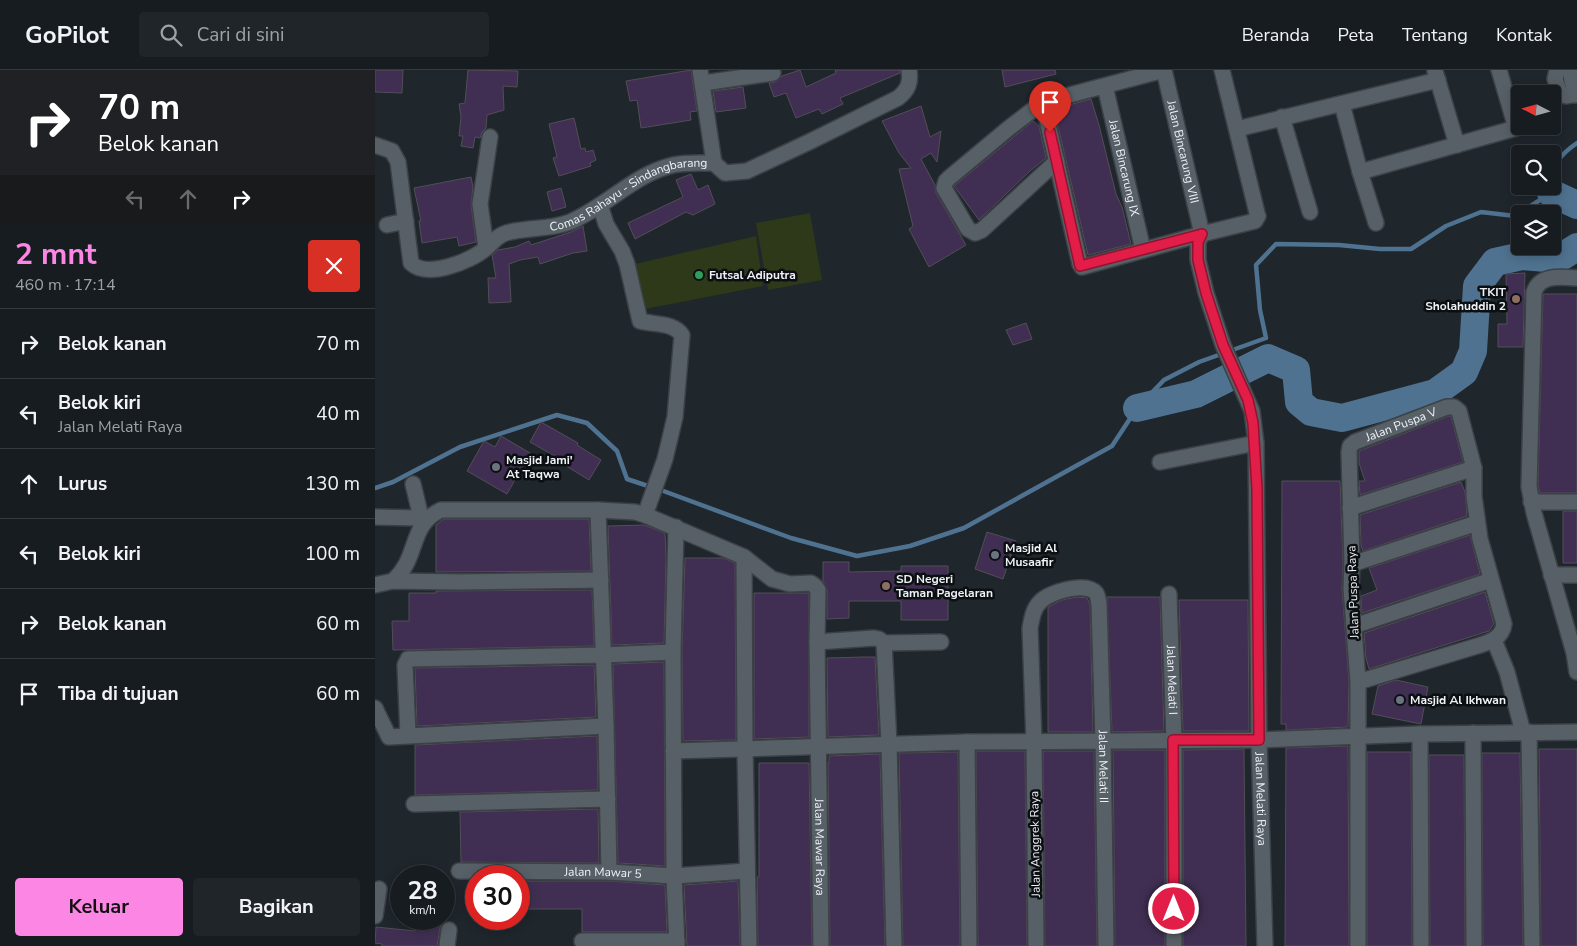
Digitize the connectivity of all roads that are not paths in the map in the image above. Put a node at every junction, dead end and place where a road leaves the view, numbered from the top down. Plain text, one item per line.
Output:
1 (909, 70) edge
2 (1164, 70) edge
3 (1499, 70) edge
4 (1557, 70) edge
5 (1570, 70) edge
6 (1226, 71) edge
7 (773, 73) dead end
8 (1436, 75) edge
9 (702, 77) edge
10 (1105, 86) junction
11 (1576, 94) edge
12 (1043, 102) junction
13 (1342, 104) junction
14 (1282, 117) junction
15 (1237, 129) junction
16 (490, 137) dead end
17 (375, 144) edge
18 (1457, 145) junction
19 (1057, 162) junction
20 (714, 163) junction
21 (1360, 172) junction
22 (600, 205) junction
23 (1310, 212) dead end
24 (406, 221) junction
25 (1375, 223) dead end
26 (387, 225) dead end
27 (1202, 234) junction
28 (486, 248) junction
29 (1143, 250) junction
30 (1577, 278) edge
31 (1255, 443) junction
32 (1350, 446) joint
33 (1160, 462) dead end
34 (1474, 468) junction
35 (413, 484) dead end
36 (1531, 502) junction
37 (1577, 502) edge
38 (1350, 508) junction
39 (598, 510) junction
40 (645, 515) junction
41 (375, 517) edge
42 (420, 522) junction
43 (1477, 522) junction
44 (676, 527) junction
45 (744, 557) junction
46 (1353, 564) junction
47 (1577, 575) edge
48 (1551, 576) junction
49 (393, 580) junction
50 (601, 580) junction
51 (1491, 580) junction
52 (375, 585) edge
53 (1093, 590) joint
54 (1169, 594) dead end
55 (1353, 626) junction
56 (1494, 640) junction
57 (817, 642) junction
58 (941, 642) dead end
59 (884, 643) junction
60 (673, 652) junction
61 (1575, 653) edge
62 (603, 655) junction
63 (1577, 672) edge
64 (1358, 682) junction
65 (375, 708) edge
66 (606, 726) junction
67 (1526, 732) junction
68 (1577, 732) edge
69 (1473, 733) junction
70 (1420, 734) junction
71 (408, 735) junction
72 (1358, 737) junction
73 (1103, 740) junction
74 (1173, 740) junction
75 (1259, 740) junction
76 (967, 742) junction
77 (1034, 742) junction
78 (889, 744) junction
79 (818, 747) junction
80 (745, 749) junction
81 (673, 750) junction
82 (608, 799) junction
83 (414, 804) dead end
84 (459, 871) dead end
85 (747, 871) junction
86 (609, 872) junction
87 (674, 876) junction
88 (379, 890) dead end
89 (375, 916) edge
90 (449, 930) dead end
91 (582, 941) dead end
92 (677, 944) edge
93 (447, 946) edge
94 (749, 946) edge
95 (821, 946) edge
96 (894, 946) edge
97 (969, 946) edge
98 (1036, 946) edge
99 (1106, 946) edge
100 (1174, 946) edge
101 (1265, 946) edge
102 (1358, 946) edge
103 (1421, 946) edge
104 (1474, 946) edge
105 (1532, 946) edge

1 - 20 street, Comas Rahayu - Sindangbarang
2 - 10 street
2 - 27 street, Jalan Bincarung VIII
3 - 18 street
4 - 11 street
5 - 11 street
6 - 15 street
7 - 9 street
8 - 13 street
8 - 18 street
9 - 20 street
10 - 12 street
10 - 29 street, Jalan Bincarung IX
12 - 19 street
12 - 19 street
13 - 14 street
13 - 21 street
14 - 15 street
14 - 23 street
15 - 27 street
16 - 28 street
17 - 24 street
18 - 21 street
19 - 29 street
20 - 22 street, Comas Rahayu - Sindangbarang
21 - 25 street
22 - 28 street, Comas Rahayu - Sindangbarang
22 - 40 street
24 - 26 street
24 - 28 street, Comas Rahayu - Sindangbarang
27 - 29 street
27 - 31 street, Jalan Melati Raya
30 - 36 street
31 - 33 street
31 - 75 street, Jalan Melati Raya
32 - 34 street, Jalan Puspa V
32 - 38 street, Jalan Puspa Raya
34 - 38 street
34 - 43 street
35 - 42 street
36 - 37 street
36 - 48 street
38 - 46 street, Jalan Puspa Raya
39 - 40 street
39 - 42 street
39 - 50 street
40 - 44 street
41 - 42 street
42 - 49 street
43 - 46 street
43 - 51 street
44 - 45 street
44 - 60 street
45 - 57 street, Jalan Mawar Raya
45 - 80 street
46 - 55 street, Jalan Puspa Raya
47 - 48 street
48 - 61 street
49 - 50 street
49 - 52 street
50 - 62 street
51 - 55 street
51 - 56 street
53 - 73 street, Jalan Melati II
53 - 77 street, Jalan Anggrek Raya
54 - 74 street, Jalan Melati I
55 - 64 street, Jalan Puspa Raya
56 - 64 street
56 - 67 street
57 - 59 street
57 - 79 street, Jalan Mawar Raya
58 - 59 street
59 - 78 street
60 - 62 street
60 - 81 street
61 - 63 street
62 - 66 street
62 - 71 street
64 - 72 street, Jalan Puspa Raya
65 - 71 street
66 - 71 street
66 - 82 street
67 - 68 street
67 - 69 street
67 - 105 street
69 - 70 street
69 - 104 street
70 - 72 street
70 - 103 street
72 - 75 street
72 - 102 street, Jalan Puspa Raya
73 - 74 street
73 - 77 street
73 - 99 street, Jalan Melati II
74 - 75 street
74 - 100 street, Jalan Melati I
75 - 101 street, Jalan Melati Raya
76 - 77 street
76 - 78 street
76 - 97 street
77 - 98 street, Jalan Anggrek Raya
78 - 79 street
78 - 96 street
79 - 80 street
79 - 95 street, Jalan Mawar Raya
80 - 81 street
80 - 85 street
81 - 87 street
82 - 83 street
82 - 86 street
84 - 86 street, Jalan Mawar 5
85 - 87 street, Jalan Mawar 5
85 - 94 street
86 - 87 street, Jalan Mawar 5
87 - 92 street
88 - 89 street
90 - 93 street
91 - 92 street

